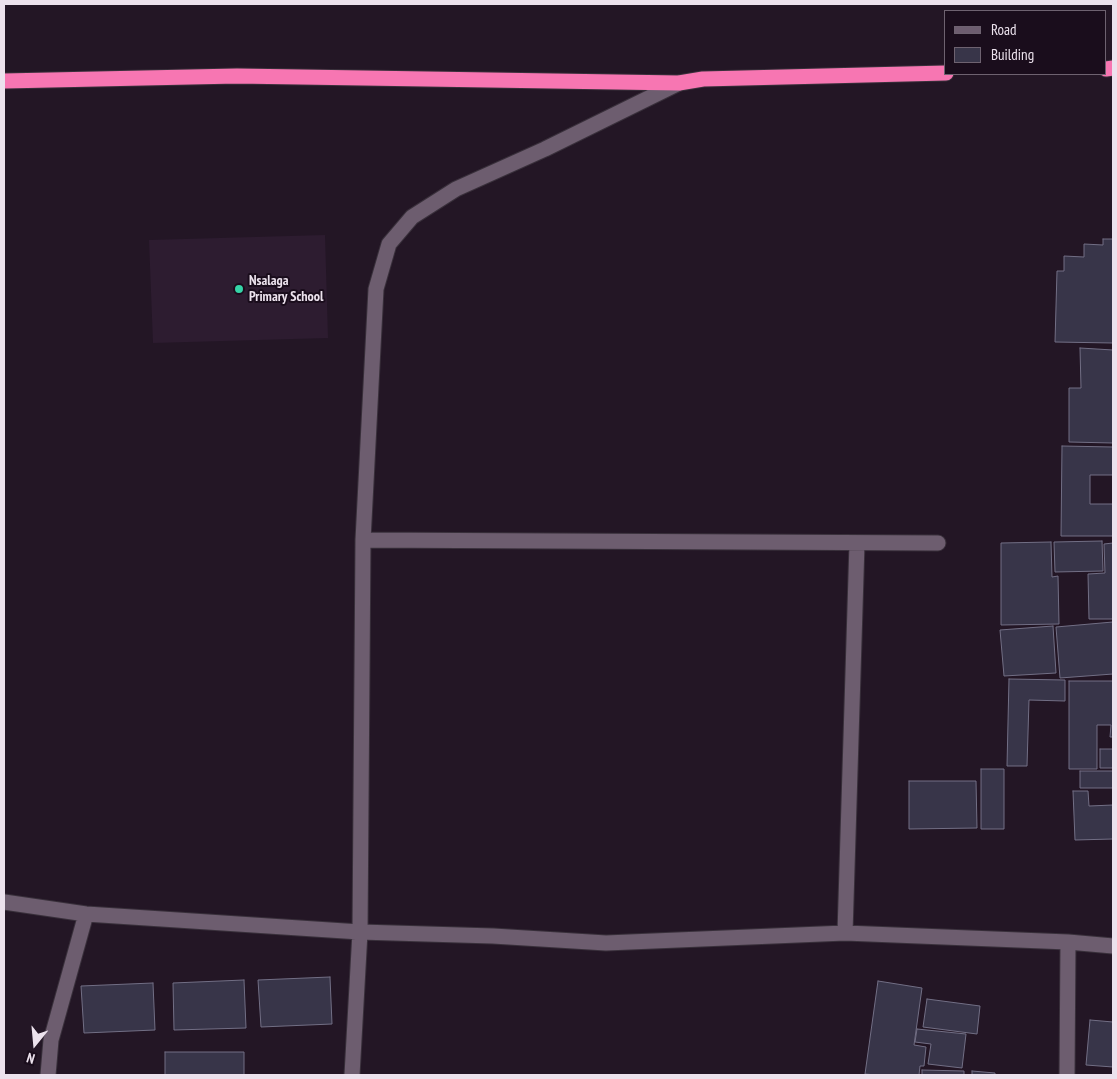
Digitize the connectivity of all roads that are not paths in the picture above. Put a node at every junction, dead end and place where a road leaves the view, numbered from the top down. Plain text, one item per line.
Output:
1 (944, 72) edge
2 (4, 81) edge
3 (679, 83) junction
4 (363, 540) junction
5 (938, 543) dead end
6 (857, 544) junction
7 (4, 902) edge
8 (86, 914) junction
9 (360, 932) junction
10 (845, 934) junction
11 (1068, 942) junction
12 (1113, 946) edge
13 (48, 1075) edge
14 (352, 1075) edge
15 (1067, 1075) edge

1 - 3 highway
2 - 3 highway
3 - 4 street
4 - 6 street
4 - 9 street
5 - 6 street
6 - 10 street
7 - 8 street
8 - 9 street
8 - 13 street
9 - 10 street
9 - 14 street
10 - 11 street
11 - 12 street
11 - 15 street

